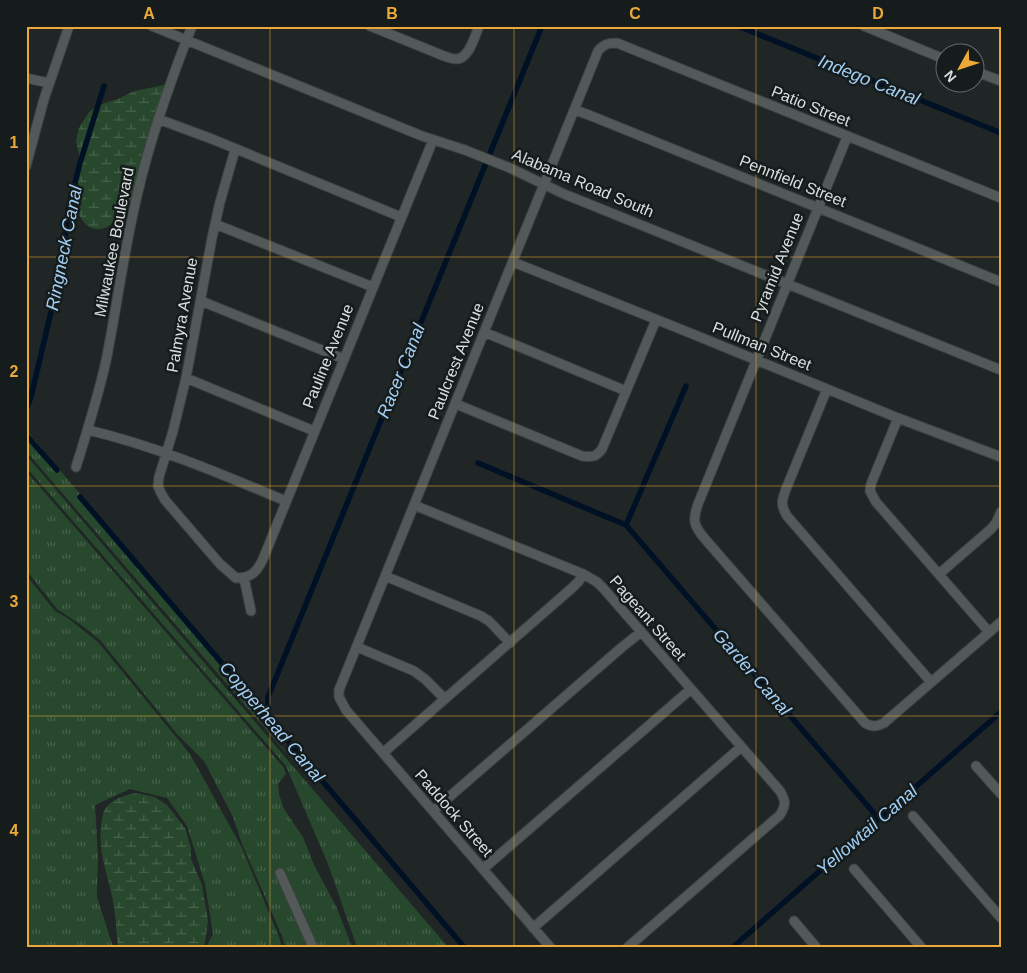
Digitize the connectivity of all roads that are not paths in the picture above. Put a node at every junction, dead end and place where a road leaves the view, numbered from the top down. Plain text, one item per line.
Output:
1 (69, 26) edge
2 (152, 26) edge
3 (192, 26) edge
4 (370, 26) edge
5 (479, 26) edge
6 (864, 26) edge
7 (889, 31) edge
8 (187, 40) junction
9 (609, 43) joint
10 (934, 54) edge
11 (984, 75) edge
12 (26, 78) edge
13 (1001, 81) edge
14 (49, 83) junction
15 (574, 110) junction
16 (158, 119) junction
17 (847, 137) junction
18 (433, 140) junction
19 (235, 150) junction
20 (27, 156) edge
21 (26, 166) edge
22 (544, 184) junction
23 (1001, 198) edge
24 (818, 207) junction
25 (401, 217) junction
26 (215, 224) junction
27 (512, 262) junction
28 (1001, 282) edge
29 (787, 284) junction
30 (373, 287) junction
31 (201, 302) junction
32 (656, 320) junction
33 (484, 332) junction
34 (344, 359) junction
35 (756, 360) junction
36 (1001, 370) edge
37 (186, 378) junction
38 (827, 390) junction
39 (626, 391) junction
40 (456, 404) junction
41 (898, 418) junction
42 (88, 430) junction
43 (314, 431) junction
44 (167, 453) junction
45 (1001, 457) edge
46 (76, 467) dead end
47 (286, 501) junction
48 (414, 505) junction
49 (1001, 512) edge
50 (583, 574) junction
51 (939, 574) junction
52 (385, 576) junction
53 (244, 578) junction
54 (251, 611) dead end
55 (1001, 622) edge
56 (641, 632) junction
57 (989, 632) junction
58 (510, 643) junction
59 (356, 647) junction
60 (931, 682) junction
61 (691, 689) junction
62 (339, 697) joint
63 (445, 699) junction
64 (741, 747) junction
65 (383, 753) junction
66 (976, 766) dead end
67 (1000, 793) edge
68 (433, 811) junction
69 (914, 816) dead end
70 (854, 868) dead end
71 (483, 869) junction
72 (280, 873) dead end
73 (1001, 918) edge
74 (794, 921) dead end
75 (533, 928) junction
76 (313, 947) edge
77 (550, 947) edge
78 (628, 947) edge
79 (816, 947) edge
80 (921, 947) edge

1 - 14 street
2 - 8 street, Alabama Road South
3 - 8 street, Milwaukee Boulevard
4 - 5 street
6 - 7 street
7 - 10 street
8 - 16 street, Milwaukee Boulevard
8 - 18 street, Alabama Road South
9 - 15 street, Paulcrest Avenue
9 - 17 street, Patio Street
11 - 13 street
12 - 14 street
14 - 20 street
15 - 22 street, Paulcrest Avenue
15 - 24 street, Pennfield Street
16 - 19 street
16 - 42 street, Milwaukee Boulevard
17 - 23 street, Patio Street
17 - 24 street, Pyramid Avenue
18 - 22 street, Alabama Road South
18 - 25 street, Pauline Avenue
19 - 25 street
19 - 26 street, Palmyra Avenue
20 - 21 street
22 - 27 street, Paulcrest Avenue
22 - 29 street, Alabama Road South
24 - 28 street, Pennfield Street
24 - 29 street, Pyramid Avenue
25 - 30 street, Pauline Avenue
26 - 30 street
26 - 31 street, Palmyra Avenue
27 - 32 street, Pullman Street
27 - 33 street, Paulcrest Avenue
29 - 35 street, Pyramid Avenue
29 - 36 street, Alabama Road South
30 - 34 street, Pauline Avenue
31 - 34 street
31 - 37 street, Palmyra Avenue
32 - 35 street, Pullman Street
32 - 39 street
33 - 39 street
33 - 40 street, Paulcrest Avenue
34 - 43 street, Pauline Avenue
35 - 38 street, Pullman Street
35 - 60 street, Pyramid Avenue
37 - 43 street
37 - 44 street, Palmyra Avenue
38 - 41 street, Pullman Street
38 - 60 street
39 - 40 street
40 - 48 street, Paulcrest Avenue
41 - 45 street, Pullman Street
41 - 51 street
42 - 44 street
42 - 46 street, Milwaukee Boulevard
43 - 47 street, Pauline Avenue
44 - 47 street
44 - 53 street, Palmyra Avenue
47 - 53 street, Pauline Avenue
48 - 50 street, Pageant Street
48 - 52 street, Paulcrest Avenue
49 - 51 street
50 - 56 street, Pageant Street
50 - 58 street
51 - 57 street
52 - 58 street
52 - 59 street, Paulcrest Avenue
53 - 54 street
55 - 57 street
56 - 61 street, Pageant Street
56 - 68 street
57 - 60 street
58 - 63 street
59 - 62 street, Paulcrest Avenue
59 - 63 street
61 - 64 street, Pageant Street
61 - 71 street
62 - 65 street, Paddock Street
63 - 65 street
64 - 75 street
64 - 78 street, Pageant Street
65 - 68 street, Paddock Street
66 - 67 street
68 - 71 street, Paddock Street
69 - 73 street
70 - 80 street
71 - 75 street, Paddock Street
72 - 76 street
74 - 79 street
75 - 77 street, Paddock Street

